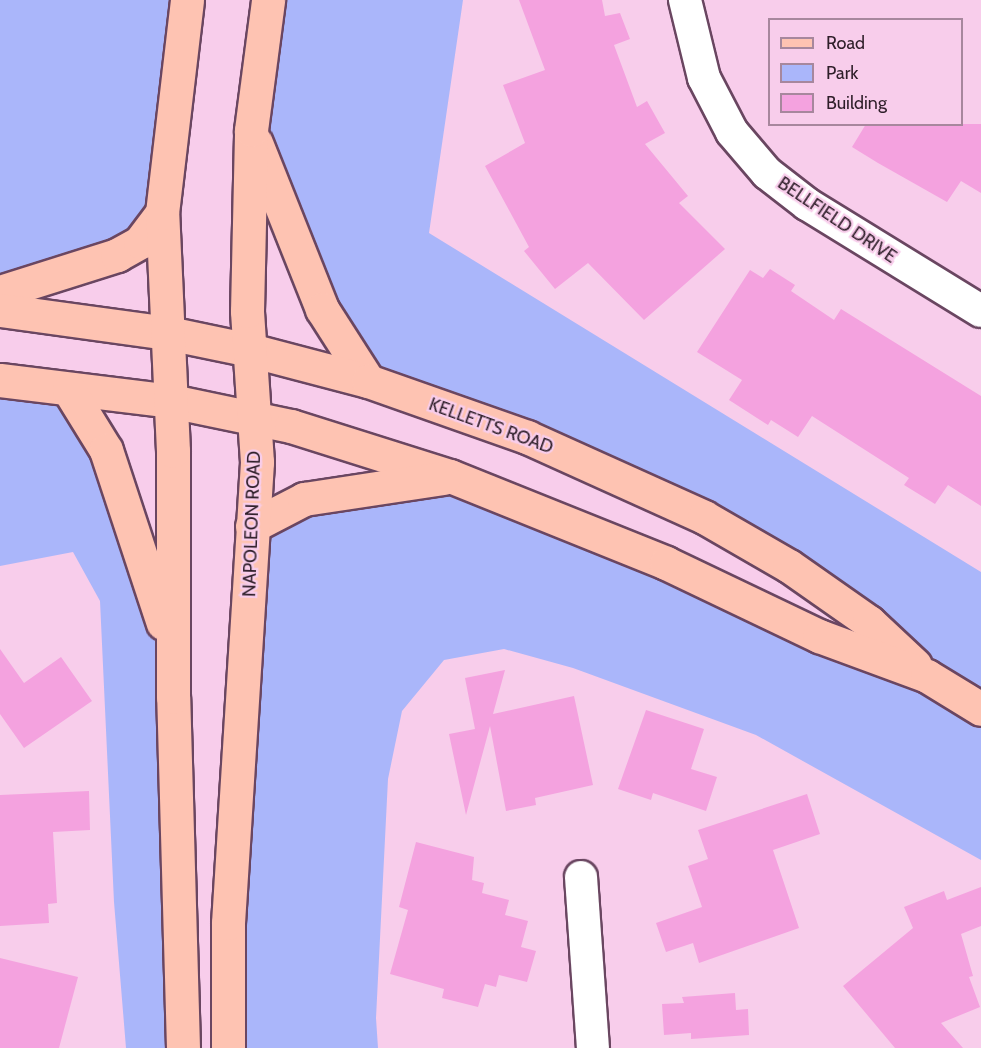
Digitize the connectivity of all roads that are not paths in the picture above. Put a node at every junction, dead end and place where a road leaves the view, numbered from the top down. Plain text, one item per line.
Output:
1 (187, 0) edge
2 (268, 0) edge
3 (685, 0) edge
4 (251, 130) junction
5 (162, 213) junction
6 (0, 292) edge
7 (0, 310) edge
8 (981, 311) edge
9 (168, 333) junction
10 (250, 350) junction
11 (0, 380) edge
12 (368, 381) junction
13 (69, 390) junction
14 (171, 401) junction
15 (254, 418) junction
16 (450, 477) junction
17 (252, 526) junction
18 (172, 650) junction
19 (927, 676) junction
20 (981, 709) edge
21 (580, 877) dead end
22 (183, 1048) edge
23 (228, 1048) edge
24 (593, 1048) edge

1 - 5 main road
2 - 4 main road, NAPOLEON ROAD
3 - 8 street, BELLFIELD DRIVE
4 - 10 main road, NAPOLEON ROAD
4 - 12 main road
5 - 6 main road
5 - 9 main road
7 - 9 main road, KELLETTS ROAD
9 - 10 main road, KELLETTS ROAD
9 - 14 main road
10 - 12 main road, KELLETTS ROAD
10 - 15 main road, NAPOLEON ROAD
11 - 13 main road, KELLETTS ROAD
12 - 19 main road, KELLETTS ROAD
13 - 14 main road, KELLETTS ROAD
13 - 18 main road
14 - 15 main road, KELLETTS ROAD
14 - 18 main road
15 - 16 main road, KELLETTS ROAD
15 - 17 main road, NAPOLEON ROAD
16 - 17 main road
16 - 19 main road, KELLETTS ROAD
17 - 23 main road, NAPOLEON ROAD
18 - 22 main road
19 - 20 main road, KELLETTS ROAD
21 - 24 street

